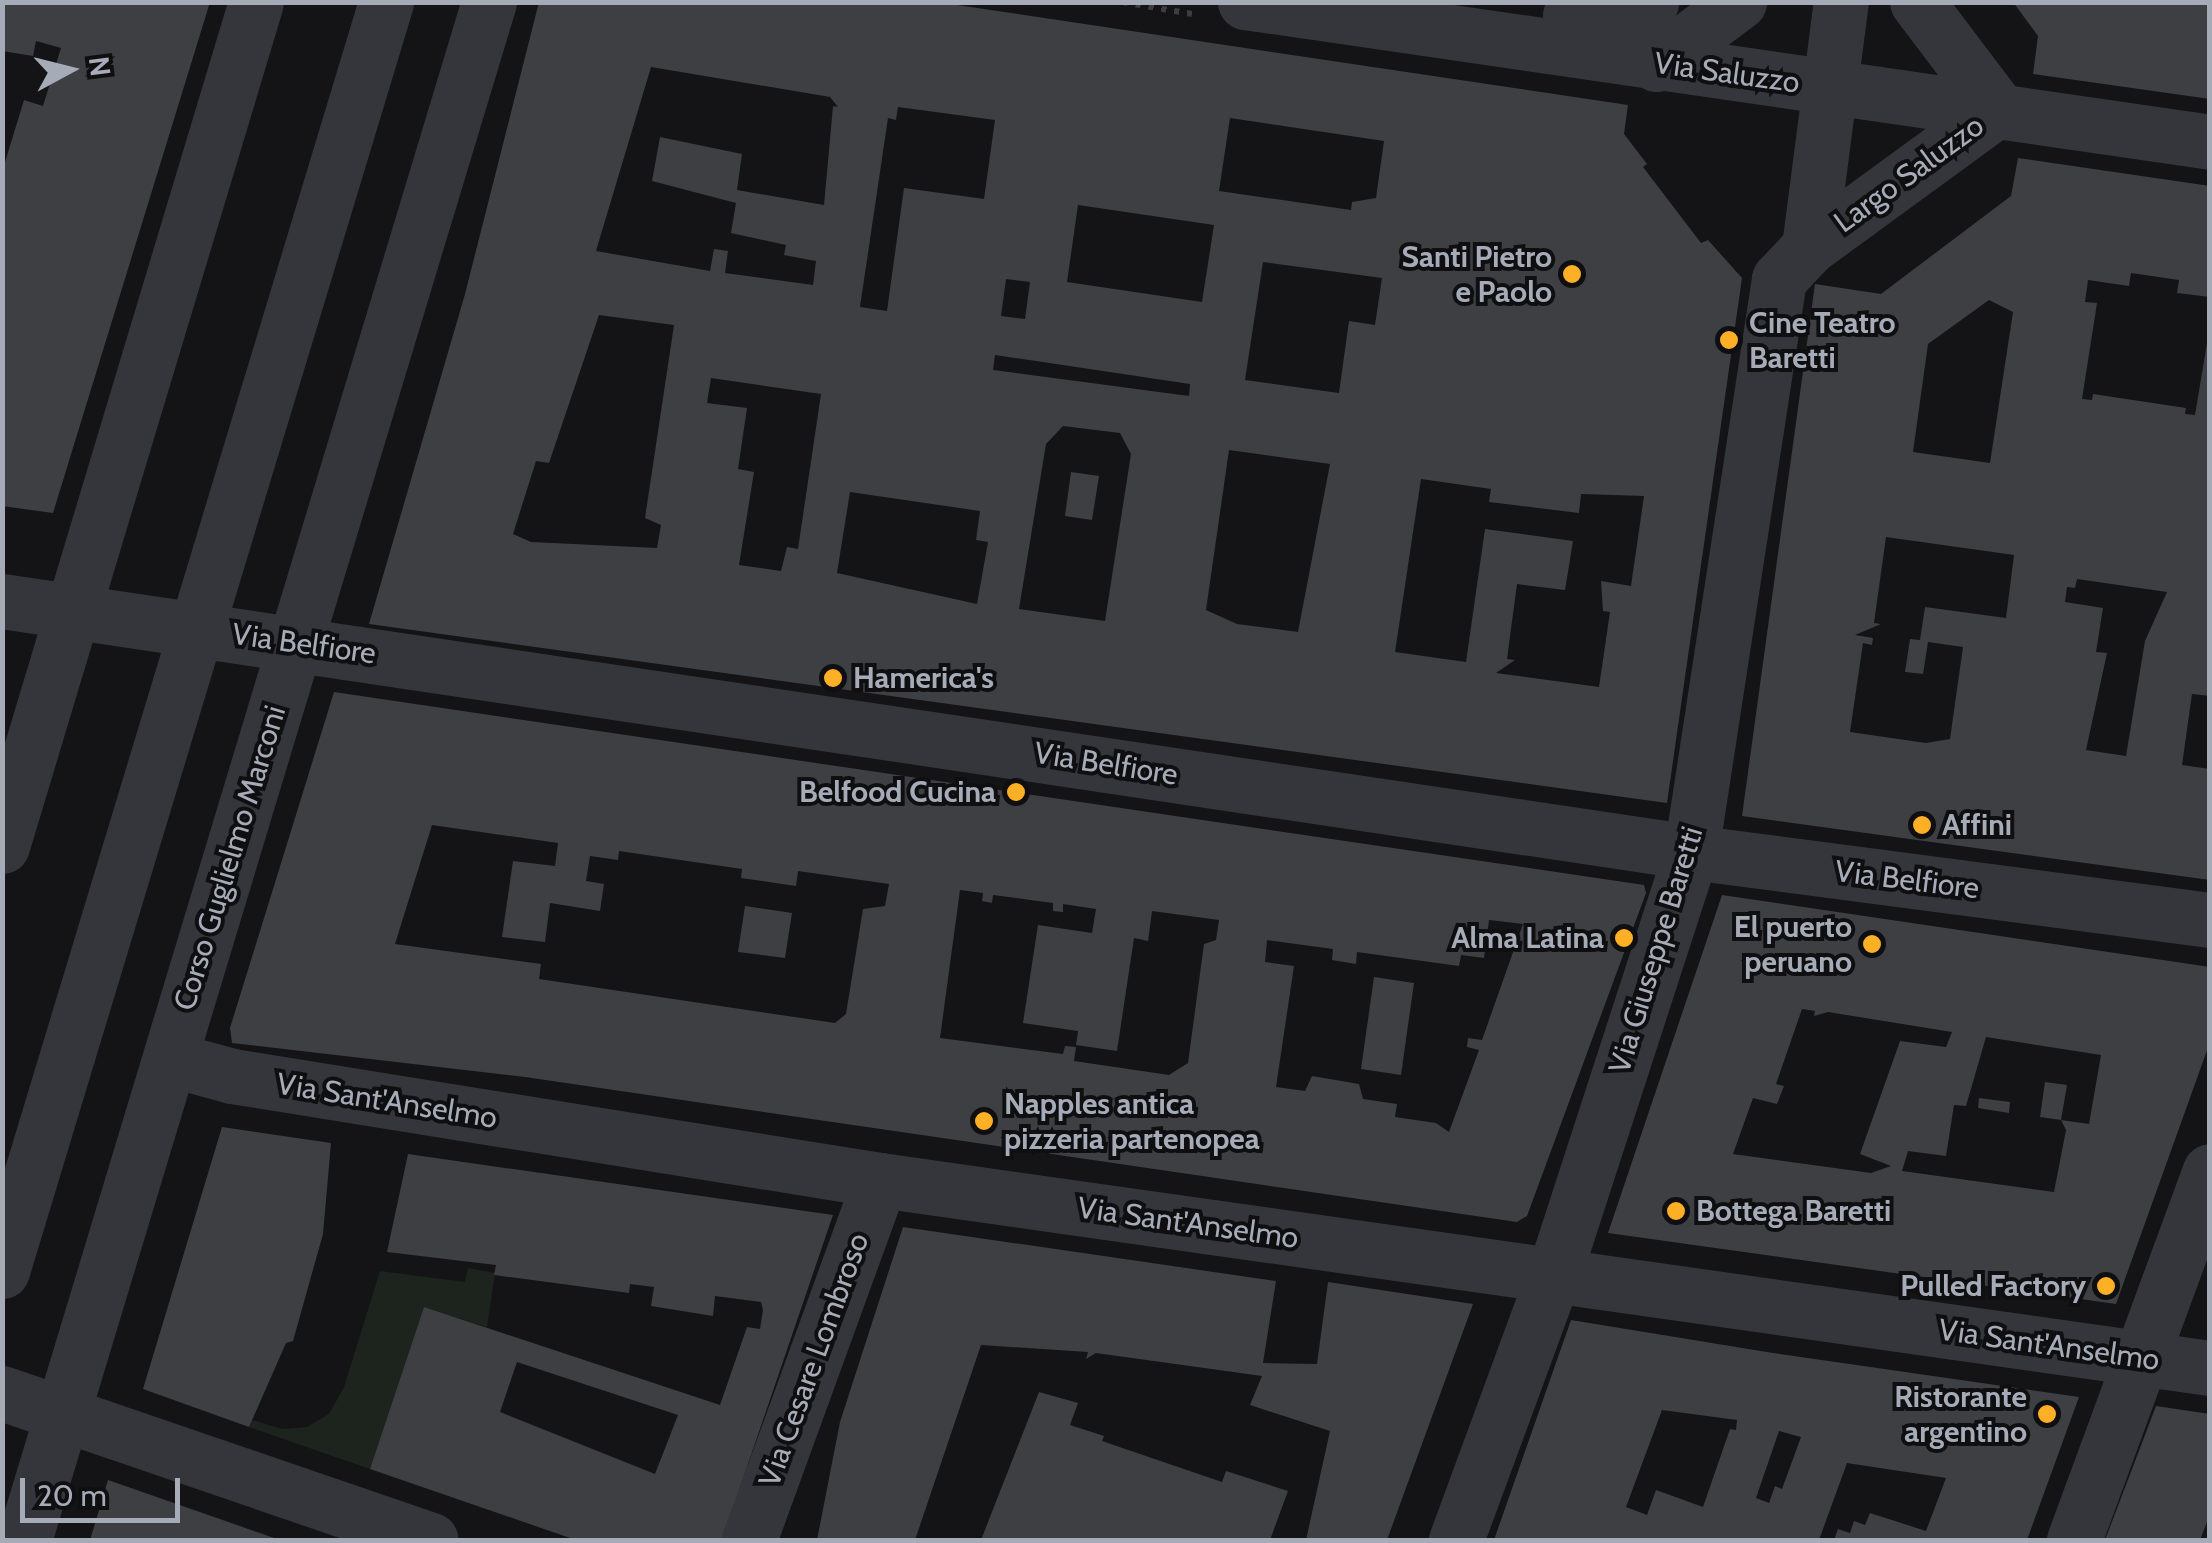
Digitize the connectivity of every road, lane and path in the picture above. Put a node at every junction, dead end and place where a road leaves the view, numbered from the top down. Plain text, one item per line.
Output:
1 (256, 2) edge
2 (386, 2) edge
3 (488, 2) edge
4 (1245, 2) edge
5 (1488, 2) edge
6 (1651, 2) edge
7 (1739, 2) edge
8 (1841, 2) edge
9 (1917, 2) edge
10 (1656, 64) junction
11 (1831, 87) junction
12 (1998, 109) junction
13 (2210, 142) edge
14 (1794, 263) junction
15 (2, 602) edge
16 (74, 613) junction
17 (198, 629) junction
18 (294, 641) junction
19 (2, 846) edge
20 (1690, 852) junction
21 (2210, 920) edge
22 (170, 1060) junction
23 (2210, 1171) edge
24 (880, 1180) junction
25 (2, 1271) edge
26 (1554, 1274) junction
27 (2140, 1358) junction
28 (2210, 1368) edge
29 (2, 1393) edge
30 (62, 1411) junction
31 (24, 1540) edge
32 (431, 1540) edge
33 (749, 1540) edge
34 (1456, 1540) edge
35 (2074, 1540) edge

1 - 16 street
2 - 17 street
3 - 18 street, Corso Guglielmo Marconi
4 - 10 street, Via Saluzzo
5 - 6 street
7 - 10 street
8 - 11 street, Largo Saluzzo
9 - 12 street, Largo Saluzzo
10 - 11 street, Via Saluzzo
11 - 12 street, Via Saluzzo
11 - 14 street, Largo Saluzzo
12 - 13 street, Via Saluzzo
12 - 14 street, Largo Saluzzo
14 - 20 street, Via Giuseppe Baretti
15 - 16 street, Via Belfiore
16 - 17 street, Via Belfiore
16 - 19 street
17 - 18 street, Via Belfiore
17 - 25 street
18 - 20 street, Via Belfiore
18 - 22 street, Corso Guglielmo Marconi
20 - 21 street, Via Belfiore
20 - 26 street, Via Giuseppe Baretti
22 - 24 street, Via Sant'Anselmo
22 - 30 street, Corso Guglielmo Marconi
23 - 27 street
24 - 26 street, Via Sant'Anselmo
24 - 33 street, Via Cesare Lombroso
26 - 27 street, Via Sant'Anselmo
26 - 34 street, Via Giuseppe Baretti
27 - 28 street, Via Sant'Anselmo
27 - 35 street
29 - 30 street
30 - 31 street, Corso Guglielmo Marconi
30 - 32 street

